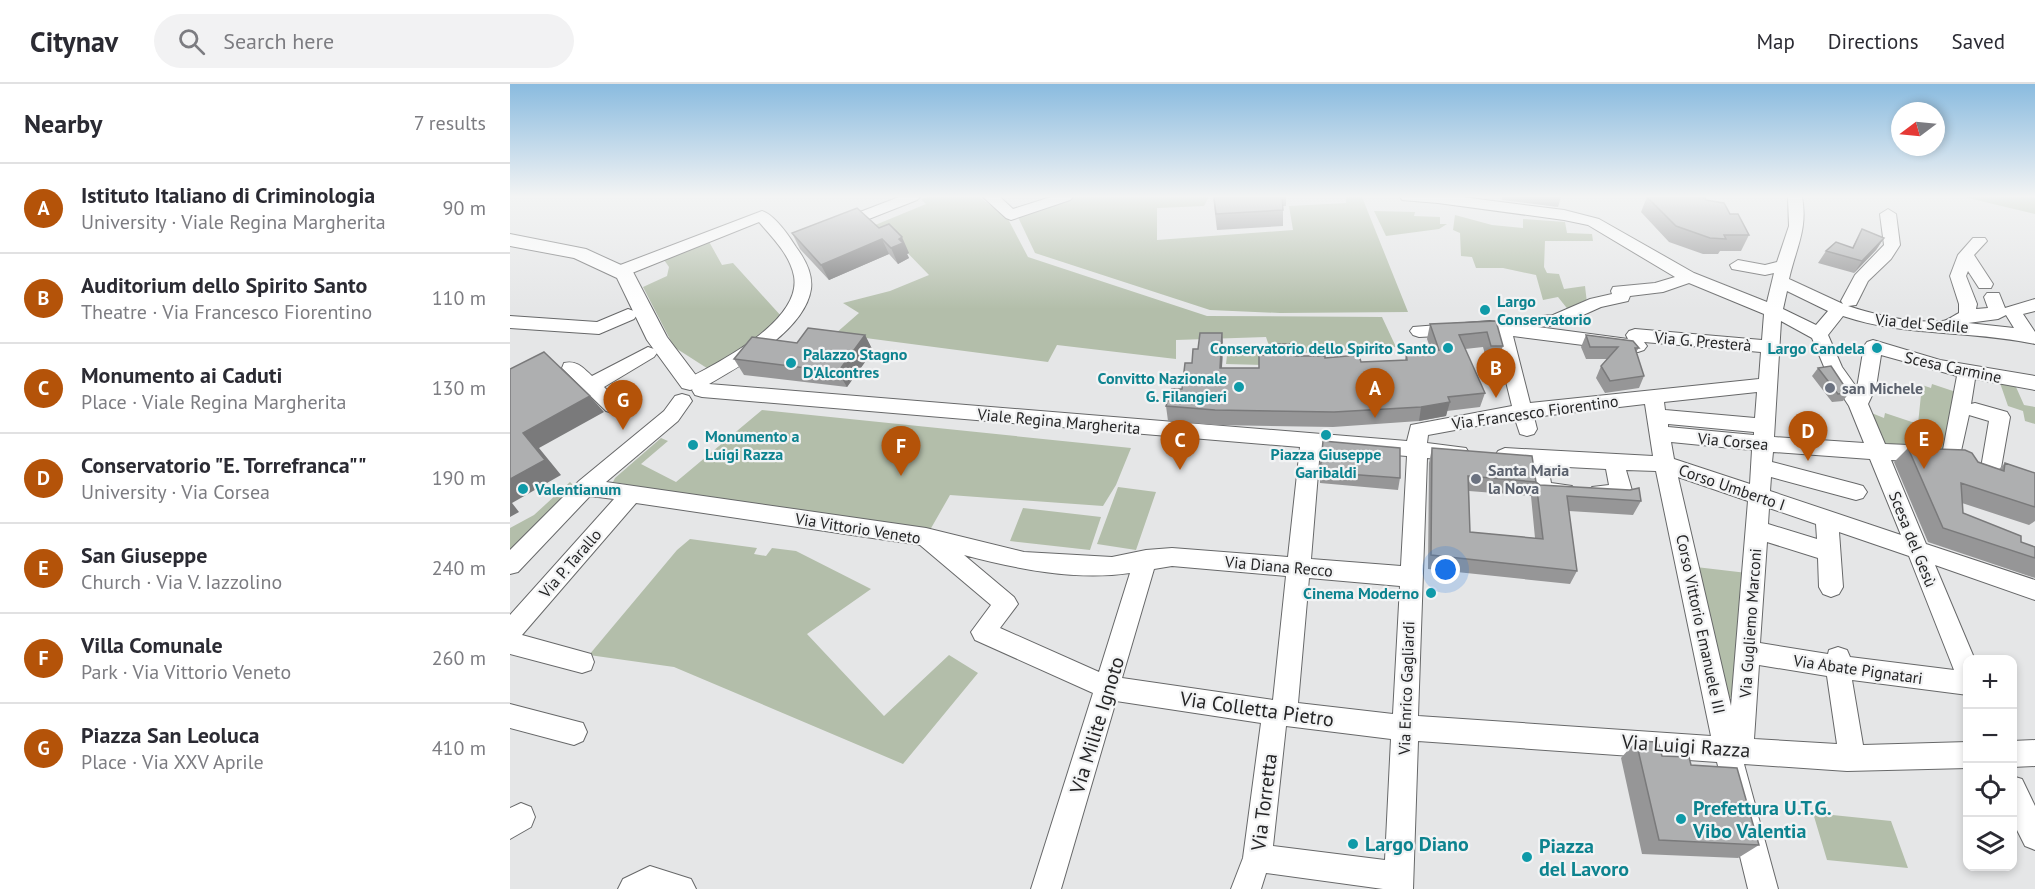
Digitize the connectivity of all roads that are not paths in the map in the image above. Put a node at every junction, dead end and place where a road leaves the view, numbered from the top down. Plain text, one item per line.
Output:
1 (714, 235) edge
2 (786, 235) edge
3 (1615, 235) edge
4 (1797, 235) edge
5 (1894, 235) edge
6 (510, 240) edge
7 (1979, 241) dead end
8 (510, 249) edge
9 (1966, 255) junction
10 (1738, 265) dead end
11 (621, 271) junction
12 (1783, 273) junction
13 (1688, 277) junction
14 (2035, 305) edge
15 (1775, 308) junction
16 (628, 315) junction
17 (1834, 316) junction
18 (1967, 316) junction
19 (510, 322) edge
20 (1886, 322) junction
21 (1949, 326) junction
22 (1502, 329) junction
23 (1419, 331) dead end
24 (2032, 337) edge
25 (1771, 346) junction
26 (1880, 349) junction
27 (648, 353) junction
28 (571, 368) dead end
29 (1967, 371) junction
30 (2035, 383) edge
31 (1769, 384) junction
32 (590, 386) junction
33 (692, 388) junction
34 (1700, 391) junction
35 (1858, 404) junction
36 (613, 406) dead end
37 (1975, 410) dead end
38 (1657, 416) junction
39 (1524, 420) junction
40 (1715, 420) junction
41 (1765, 435) junction
42 (1417, 441) junction
43 (1311, 442) junction
44 (1877, 452) junction
45 (1952, 455) junction
46 (1536, 457) junction
47 (1614, 461) junction
48 (1665, 464) junction
49 (1762, 467) junction
50 (586, 487) junction
51 (1856, 492) dead end
52 (631, 494) junction
53 (1760, 496) junction
54 (1827, 519) junction
55 (1758, 530) junction
56 (926, 537) junction
57 (1918, 550) junction
58 (1828, 552) junction
59 (1146, 560) junction
60 (510, 565) edge
61 (1299, 567) junction
62 (1411, 577) junction
63 (1831, 586) dead end
64 (2035, 590) edge
65 (510, 632) edge
66 (510, 643) edge
67 (1748, 652) junction
68 (1963, 661) edge
69 (582, 662) dead end
70 (1838, 663) junction
71 (1963, 682) edge
72 (1109, 688) junction
73 (1280, 713) junction
74 (510, 716) edge
75 (1405, 728) junction
76 (574, 732) dead end
77 (1733, 749) junction
78 (2017, 753) edge
79 (2035, 753) edge
80 (1963, 754) edge
81 (1853, 758) junction
82 (2017, 792) edge
83 (2017, 798) edge
84 (2035, 804) edge
85 (2035, 836) edge
86 (1257, 858) junction
87 (1398, 883) edge
88 (633, 889) edge
89 (681, 889) edge
90 (1046, 889) edge
91 (1246, 889) edge
92 (1763, 889) edge

1 - 11 street
2 - 33 street
3 - 13 street
4 - 12 street, Via Gugliemo Marconi
5 - 17 street
6 - 11 main road
7 - 9 street
8 - 16 main road
9 - 18 street
9 - 18 street
10 - 12 street
11 - 33 main road
12 - 15 street, Via Gugliemo Marconi
12 - 17 street, Via del Sedile
13 - 15 street
13 - 22 street
14 - 24 street
15 - 17 street
15 - 25 street, Via Gugliemo Marconi
16 - 19 street
16 - 27 main road
17 - 20 street, Via del Sedile
17 - 35 street, Scesa del Gesù
18 - 21 street
20 - 21 street, Via del Sedile
20 - 26 street
21 - 24 street, Via del Sedile
22 - 23 street
22 - 25 street, Via G. Presterà
22 - 39 street
25 - 31 street, Via Gugliemo Marconi
26 - 29 street, Scesa Carmine
26 - 35 street
27 - 32 street
27 - 33 main road
28 - 32 street
29 - 30 street, Scesa Carmine
29 - 45 street
31 - 34 street
31 - 41 street, Via Gugliemo Marconi
32 - 36 street
33 - 43 street, Viale Regina Margherita
33 - 50 street
34 - 38 street
34 - 40 street
35 - 44 street, Scesa del Gesù
37 - 45 street, Via Corsea
38 - 39 street, Via Francesco Fiorentino
38 - 40 street
38 - 41 street, Via Corsea
38 - 48 street, Corso Vittorio Emanuele III
39 - 42 street, Via Francesco Fiorentino
40 - 41 street
41 - 44 street, Via Corsea
41 - 49 street, Via Gugliemo Marconi
42 - 43 street, Viale Regina Margherita
42 - 46 street, Corso Umberto I
42 - 62 street, Via Enrico Gagliardi
43 - 61 street, Via Torretta
44 - 45 street, Via Corsea
44 - 57 street, Scesa del Gesù
46 - 47 street, Corso Umberto I
46 - 47 street
47 - 48 street, Corso Umberto I
48 - 53 street, Corso Umberto I
48 - 77 street, Corso Vittorio Emanuele III
49 - 51 street
49 - 53 street, Via Gugliemo Marconi
50 - 52 street, Via Vittorio Veneto
50 - 60 street
52 - 56 street, Via Vittorio Veneto
52 - 65 street, Via P. Tarallo
53 - 54 street, Corso Umberto I
53 - 55 street, Via Gugliemo Marconi
54 - 57 street, Corso Umberto I
54 - 58 street
55 - 58 street
55 - 67 street, Via Gugliemo Marconi
56 - 59 street, Via Diana Recco
56 - 72 street, Via Vittorio Veneto
57 - 64 street, Corso Umberto I
57 - 68 street, Scesa del Gesù
58 - 63 street
59 - 61 street, Via Diana Recco
59 - 72 street, Via Milite Ignoto
61 - 62 street, Via Diana Recco
61 - 73 street, Via Torretta
62 - 75 street, Via Enrico Gagliardi
66 - 69 street
67 - 70 street, Via Abate Pignatari
67 - 77 street, Via Gugliemo Marconi
70 - 71 street, Via Abate Pignatari
70 - 81 street
72 - 73 street, Via Colletta Pietro
72 - 90 street, Via Milite Ignoto
73 - 75 street, Via Colletta Pietro
73 - 86 street, Via Torretta
74 - 76 street
75 - 77 street, Via Luigi Razza
75 - 87 street, Via Enrico Gagliardi
77 - 81 street, Via Luigi Razza
77 - 92 street, Corso Vittorio Emanuele III
78 - 79 street
80 - 81 street, Via Luigi Razza
82 - 84 street
83 - 85 street
86 - 87 street
86 - 91 street, Via Torretta
88 - 89 street

